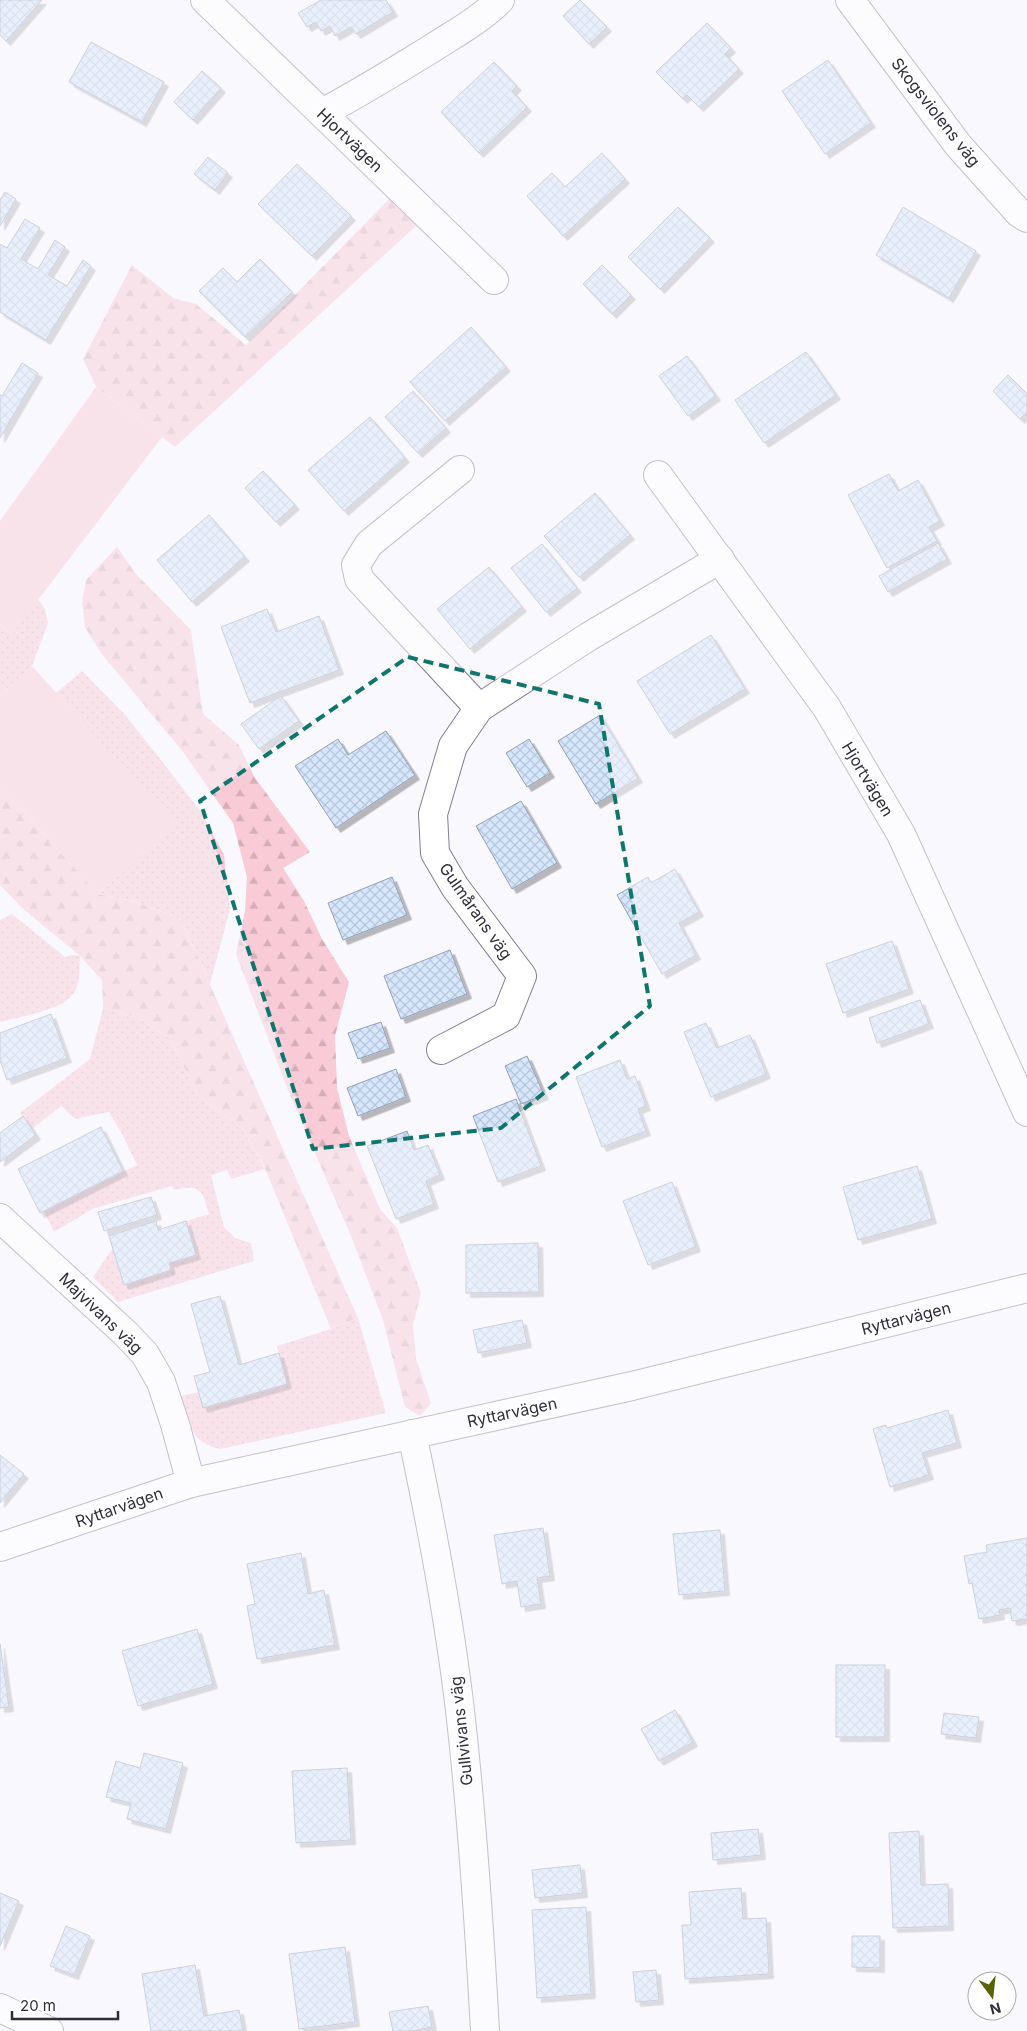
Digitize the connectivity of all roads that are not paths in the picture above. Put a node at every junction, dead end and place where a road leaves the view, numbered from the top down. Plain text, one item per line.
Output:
1 (204, 0) edge
2 (500, 0) edge
3 (850, 0) edge
4 (322, 112) junction
5 (1027, 218) edge
6 (494, 280) dead end
7 (460, 470) dead end
8 (658, 475) dead end
9 (720, 559) junction
10 (479, 708) junction
11 (441, 1050) dead end
12 (1027, 1112) edge
13 (0, 1218) edge
14 (1027, 1288) edge
15 (412, 1434) junction
16 (191, 1483) junction
17 (0, 1547) edge
18 (0, 2008) edge
19 (49, 2031) edge
20 (485, 2031) edge

1 - 4 street, Hjortvägen
2 - 4 street
3 - 5 street, Skogsviolens väg
4 - 6 street, Hjortvägen
7 - 10 street
8 - 9 street, Hjortvägen
9 - 10 street, Gulmårans väg
9 - 12 street, Hjortvägen
10 - 11 street, Gulmårans väg
13 - 16 street, Majvivans väg
14 - 15 street, Ryttarvägen
15 - 16 street, Ryttarvägen
15 - 20 street, Gullvivans väg
16 - 17 street, Ryttarvägen
18 - 19 street

